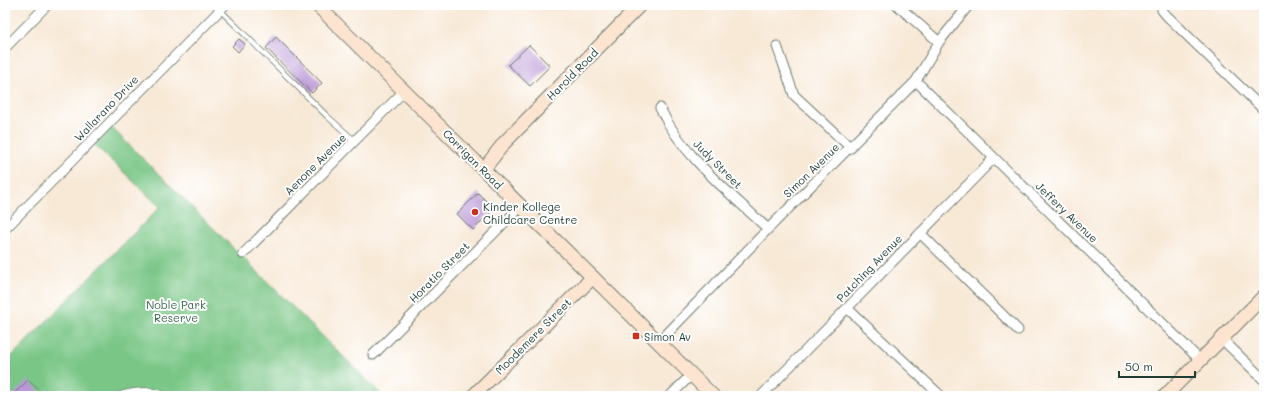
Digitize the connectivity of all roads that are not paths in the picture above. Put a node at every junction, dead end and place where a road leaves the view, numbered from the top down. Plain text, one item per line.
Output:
1 (47, 5) edge
2 (317, 5) edge
3 (640, 5) edge
4 (897, 5) edge
5 (969, 5) edge
6 (1161, 5) edge
7 (222, 7) edge
8 (939, 42) junction
9 (777, 46) dead end
10 (5, 48) edge
11 (916, 81) junction
12 (404, 91) junction
13 (1260, 100) edge
14 (660, 108) dead end
15 (1264, 110) edge
16 (355, 141) junction
17 (851, 148) junction
18 (994, 158) junction
19 (481, 167) junction
20 (521, 206) junction
21 (5, 229) edge
22 (768, 229) junction
23 (920, 233) junction
24 (243, 254) dead end
25 (593, 277) junction
26 (1264, 296) edge
27 (847, 308) junction
28 (1018, 330) dead end
29 (1222, 339) junction
30 (659, 342) junction
31 (374, 355) dead end
32 (1200, 360) junction
33 (691, 375) junction
34 (1264, 380) edge
35 (115, 396) edge
36 (170, 396) edge
37 (473, 396) edge
38 (670, 396) edge
39 (713, 396) edge
40 (761, 396) edge
41 (941, 396) edge
42 (1165, 396) edge

1 - 10 street
2 - 12 main road, Corrigan Road
3 - 19 main road, Harold Road
4 - 8 street
5 - 8 street, Simon Avenue
6 - 13 street
7 - 16 lane
7 - 21 street, Wallarano Drive
8 - 11 street, Simon Avenue
9 - 17 street
11 - 17 street, Simon Avenue
11 - 18 street, Jeffery Avenue
12 - 16 street, Aenone Avenue
12 - 19 main road, Corrigan Road
13 - 15 street
14 - 22 street, Judy Street
16 - 24 street, Aenone Avenue
17 - 22 street, Simon Avenue
18 - 23 street, Patching Avenue
18 - 32 street, Jeffery Avenue
19 - 20 main road, Corrigan Road
20 - 25 main road, Corrigan Road
20 - 31 street, Horatio Street
22 - 30 street, Simon Avenue
23 - 27 street, Patching Avenue
23 - 28 street
25 - 30 main road, Corrigan Road
25 - 37 main road, Moodemere Street
26 - 29 main road
27 - 40 street, Patching Avenue
27 - 41 street
29 - 32 main road
29 - 34 street
30 - 33 main road, Corrigan Road
32 - 42 main road
33 - 38 street
33 - 39 main road, Corrigan Road
35 - 36 lane

